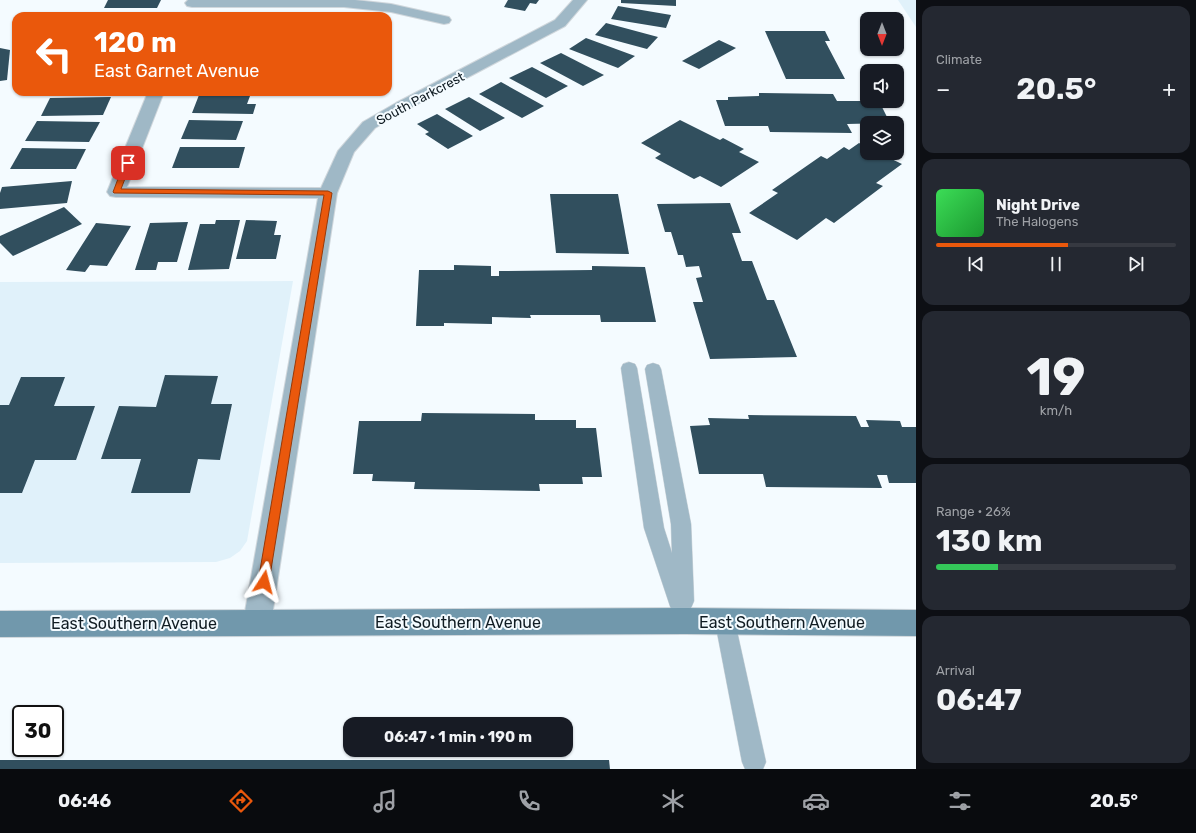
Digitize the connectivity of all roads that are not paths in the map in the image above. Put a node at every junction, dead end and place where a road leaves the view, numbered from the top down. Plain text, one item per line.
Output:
1 (580, 0) edge
2 (193, 2) edge
3 (189, 12) edge
4 (444, 20) dead end
5 (154, 96) edge
6 (328, 193) junction
7 (629, 368) dead end
8 (653, 369) dead end
9 (685, 622) junction
10 (725, 622) junction
11 (257, 623) junction
12 (916, 623) edge
13 (0, 624) edge
14 (754, 762) dead end

1 - 6 street, South Parkcrest
2 - 3 street
2 - 4 street
5 - 6 street
6 - 11 street, South Parkcrest
7 - 9 lane
8 - 9 lane
9 - 10 main road, East Southern Avenue
9 - 11 main road, East Southern Avenue
10 - 12 main road, East Southern Avenue
10 - 14 lane
11 - 13 main road, East Southern Avenue

